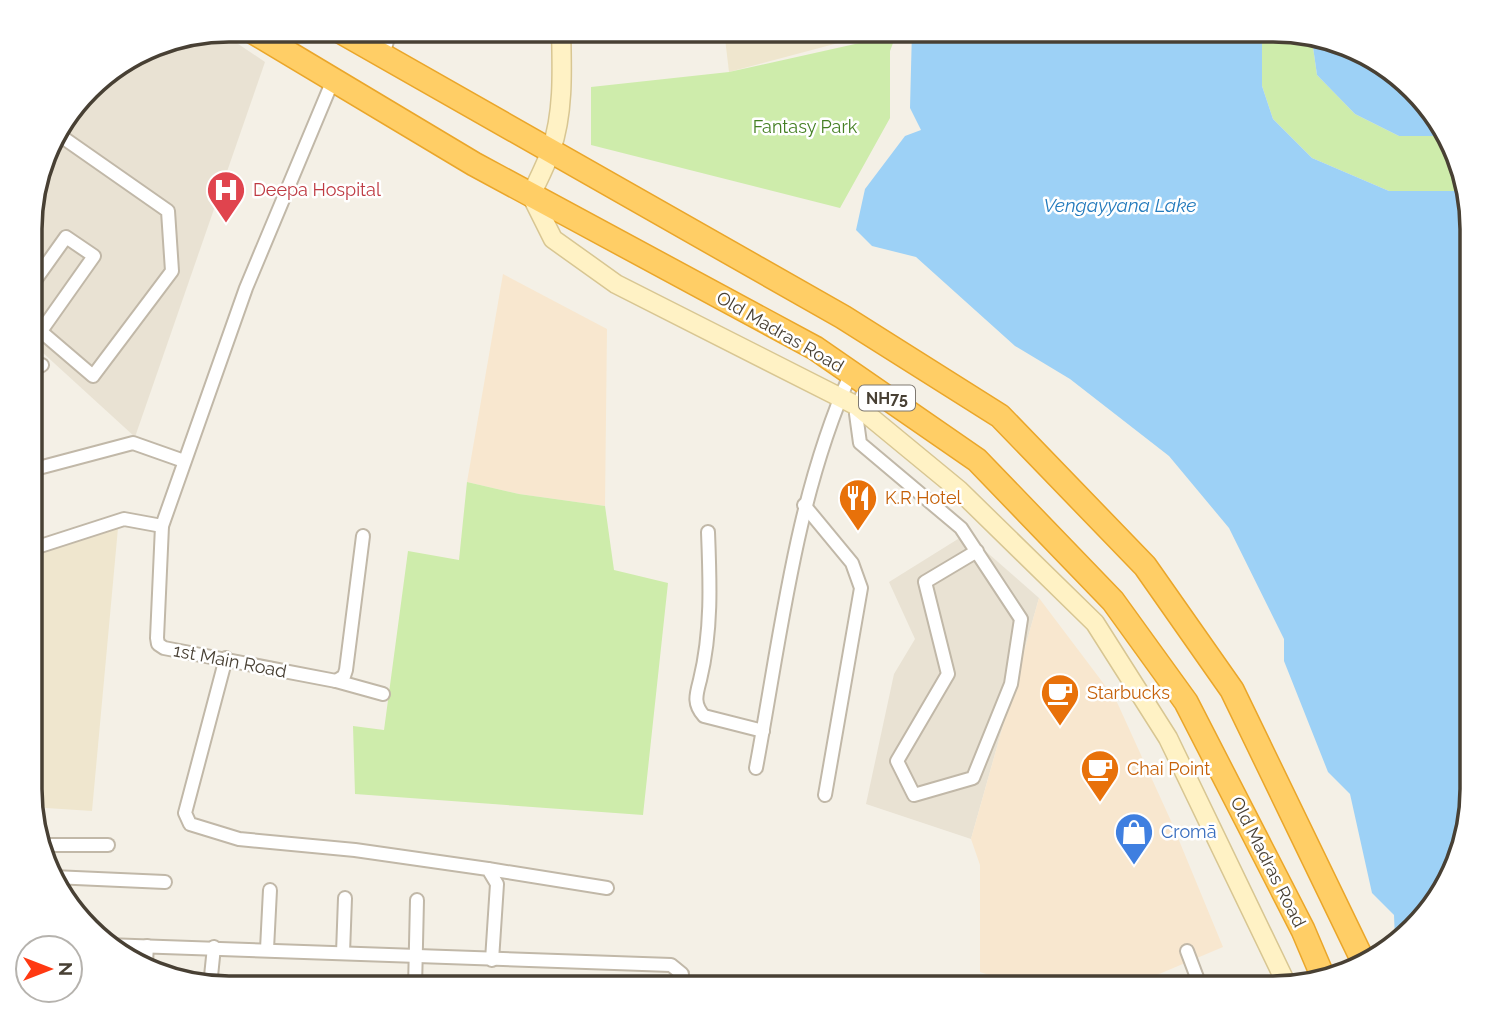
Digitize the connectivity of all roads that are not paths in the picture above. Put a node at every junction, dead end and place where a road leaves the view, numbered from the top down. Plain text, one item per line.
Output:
1 (270, 42) edge
2 (359, 42) edge
3 (387, 42) edge
4 (561, 42) edge
5 (383, 56) junction
6 (333, 79) junction
7 (65, 139) edge
8 (552, 149) junction
9 (531, 195) junction
10 (42, 272) edge
11 (42, 320) edge
12 (42, 332) edge
13 (858, 378) junction
14 (848, 402) junction
15 (184, 461) junction
16 (42, 467) edge
17 (804, 505) junction
18 (162, 526) junction
19 (708, 532) dead end
20 (363, 537) dead end
21 (42, 546) edge
22 (977, 551) junction
23 (226, 658) junction
24 (336, 681) junction
25 (383, 694) dead end
26 (763, 731) junction
27 (756, 768) dead end
28 (825, 795) dead end
29 (51, 845) edge
30 (108, 845) dead end
31 (488, 869) junction
32 (64, 878) edge
33 (165, 882) dead end
34 (607, 888) dead end
35 (270, 890) dead end
36 (345, 898) dead end
37 (417, 900) dead end
38 (126, 945) edge
39 (147, 946) junction
40 (214, 947) junction
41 (267, 949) junction
42 (1187, 951) dead end
43 (343, 953) junction
44 (1360, 955) edge
45 (416, 956) junction
46 (146, 957) edge
47 (492, 960) junction
48 (1320, 969) edge
49 (211, 975) edge
50 (415, 976) edge
51 (681, 976) edge
52 (1196, 976) edge
53 (1283, 976) edge

1 - 6 highway, Old Madras Road / NH75
2 - 5 highway, NH75
3 - 5 street
4 - 8 street
5 - 8 highway, NH75
6 - 9 highway, Old Madras Road / NH75
6 - 15 street
7 - 12 street
8 - 9 street
8 - 44 highway, NH75
9 - 13 highway, Old Madras Road / NH75
9 - 14 street
10 - 11 street
13 - 14 street
13 - 14 street
13 - 48 highway, Old Madras Road / NH75
14 - 17 street
14 - 22 street
14 - 53 street
15 - 16 street
15 - 18 street
17 - 26 street
17 - 28 street
18 - 21 street
18 - 23 street, 1st Main Road
19 - 26 street
20 - 24 street
22 - 22 street
23 - 24 street, 1st Main Road
23 - 31 street
24 - 25 street, 1st Main Road
26 - 27 street
29 - 30 street
31 - 34 street
31 - 47 street
32 - 33 street
35 - 41 street
36 - 43 street
37 - 45 street
38 - 39 street
39 - 40 street
39 - 46 street
40 - 41 street
40 - 49 street
41 - 43 street
42 - 52 street
43 - 45 street
45 - 47 street
45 - 50 street
47 - 51 street

